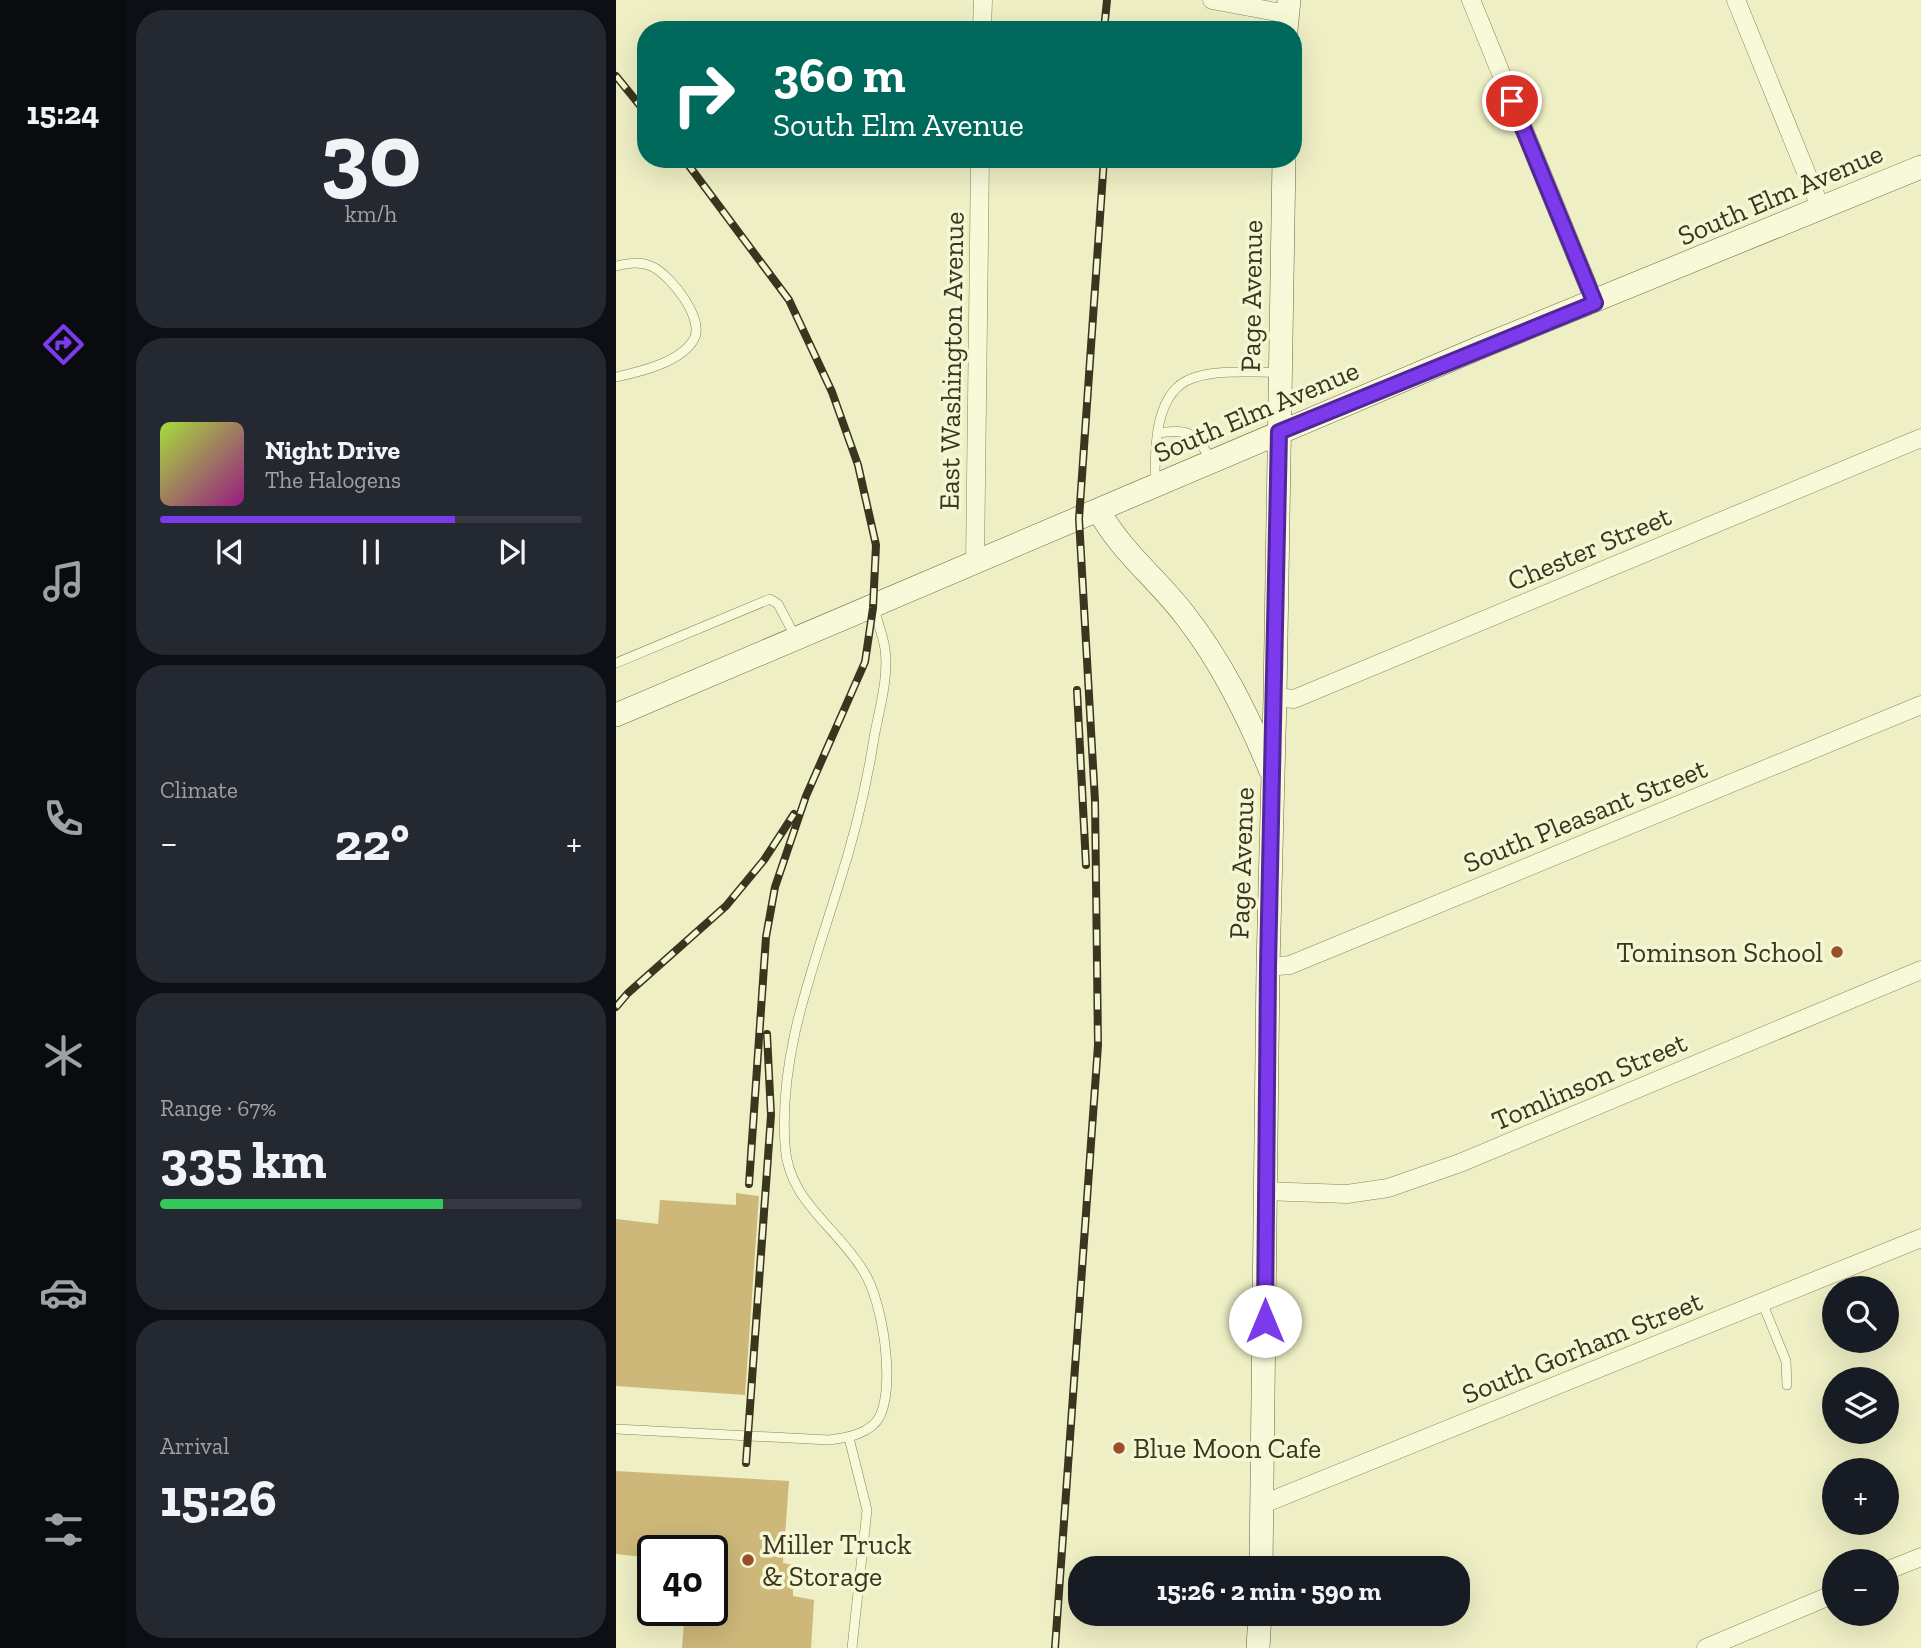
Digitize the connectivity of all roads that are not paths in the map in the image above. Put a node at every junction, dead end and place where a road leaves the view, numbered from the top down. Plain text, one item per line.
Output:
1 (983, 0) edge
2 (1212, 0) edge
3 (1471, 0) edge
4 (1736, 0) edge
5 (1287, 15) edge
6 (982, 21) edge
7 (1921, 167) edge
8 (980, 168) edge
9 (1284, 168) edge
10 (1821, 209) junction
11 (616, 266) edge
12 (1595, 303) junction
13 (1279, 372) junction
14 (616, 377) edge
15 (1279, 432) junction
16 (1158, 433) junction
17 (1921, 438) edge
18 (1212, 461) junction
19 (1155, 487) junction
20 (1099, 511) junction
21 (975, 564) junction
22 (873, 608) junction
23 (797, 640) junction
24 (616, 663) edge
25 (1275, 697) junction
26 (1921, 705) edge
27 (616, 715) edge
28 (1273, 778) junction
29 (1268, 967) junction
30 (1921, 971) edge
31 (1266, 1191) junction
32 (1921, 1238) edge
33 (1762, 1302) junction
34 (1787, 1385) dead end
35 (616, 1429) edge
36 (849, 1438) junction
37 (1263, 1504) junction
38 (1261, 1556) edge
39 (1921, 1557) edge
40 (1899, 1566) edge
41 (1822, 1599) edge
42 (1259, 1626) edge
43 (852, 1648) edge
44 (1258, 1648) edge
45 (1706, 1648) edge

1 - 6 street
2 - 5 street
3 - 12 street
4 - 10 street
7 - 10 street, South Elm Avenue
8 - 21 street, East Washington Avenue
9 - 13 street, Page Avenue
10 - 12 street, South Elm Avenue
11 - 14 lane
12 - 15 street, South Elm Avenue
13 - 15 street, Page Avenue
13 - 16 lane
15 - 18 street, South Elm Avenue
15 - 25 street, Page Avenue
16 - 18 lane
16 - 19 lane
17 - 25 street, Chester Street
18 - 19 street, South Elm Avenue
19 - 20 street, South Elm Avenue
20 - 21 street, South Elm Avenue
20 - 28 street
21 - 22 street, South Elm Avenue
22 - 23 street, South Elm Avenue
22 - 36 lane
23 - 24 lane
23 - 27 street, South Elm Avenue
25 - 28 street, Page Avenue
26 - 29 street, South Pleasant Street
28 - 29 street, Page Avenue
29 - 31 street, Page Avenue
30 - 31 street, Tomlinson Street
31 - 37 street, Page Avenue
32 - 33 street, South Gorham Street
33 - 34 lane
33 - 37 street, South Gorham Street
35 - 36 lane
36 - 43 lane
37 - 38 street, Page Avenue
39 - 40 street
41 - 45 street
42 - 44 street

